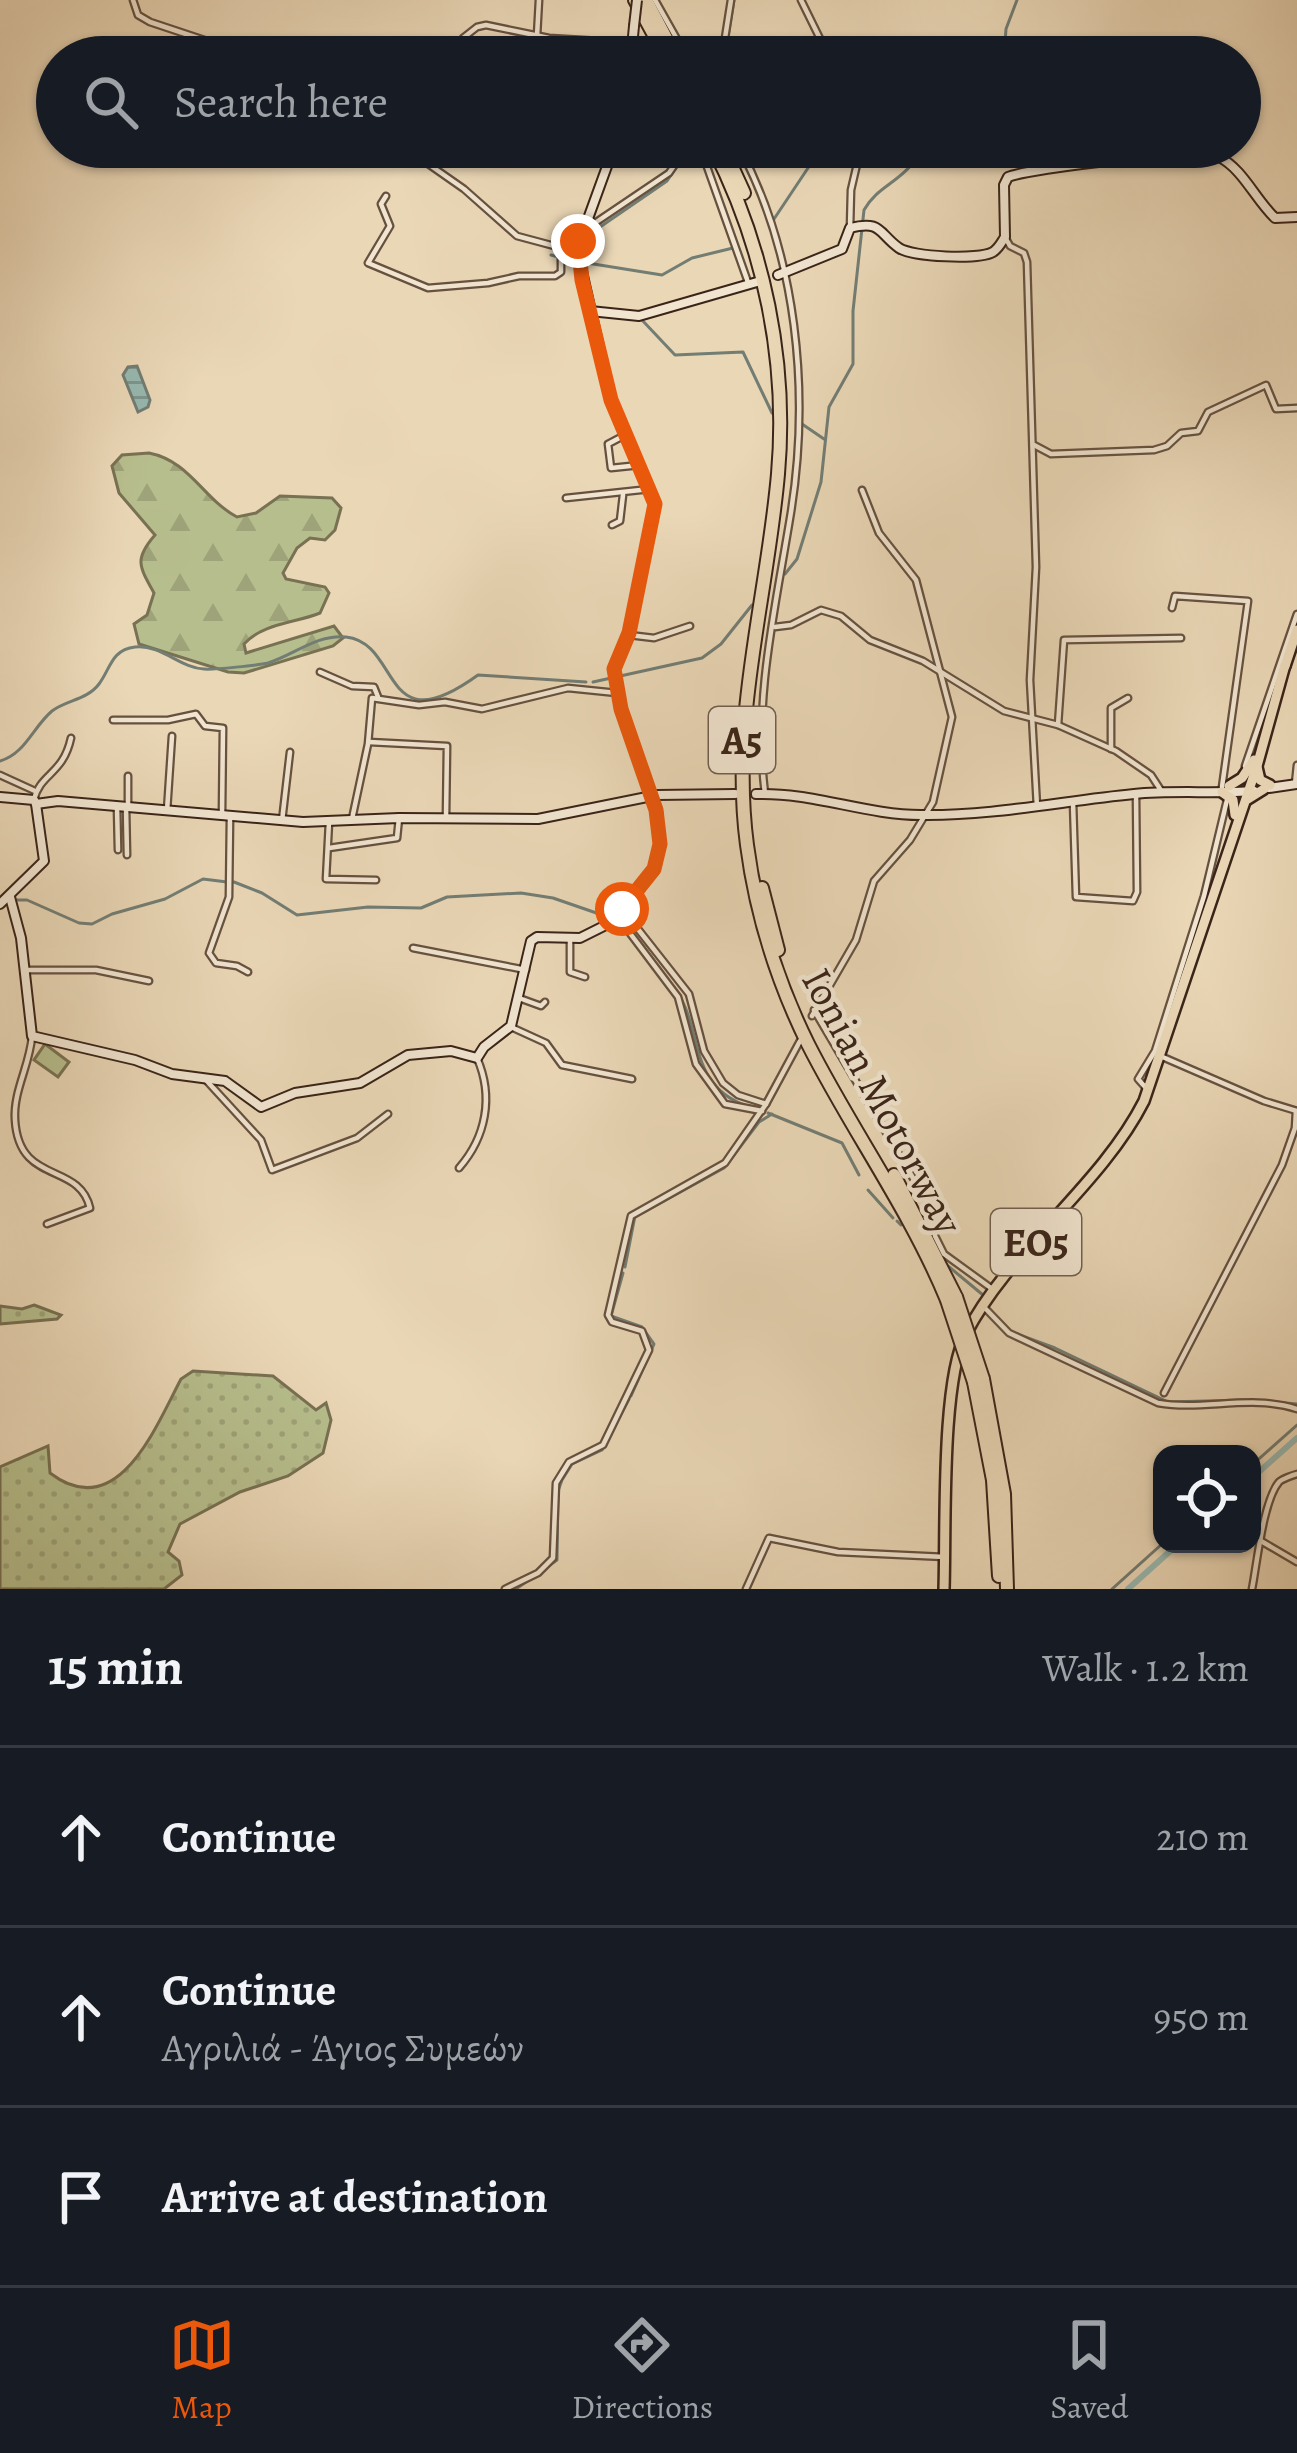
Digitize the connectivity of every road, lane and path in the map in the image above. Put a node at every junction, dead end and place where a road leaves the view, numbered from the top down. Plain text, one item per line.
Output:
1 (133, 0) edge
2 (539, 0) edge
3 (639, 0) edge
4 (655, 0) edge
5 (731, 0) edge
6 (801, 0) edge
7 (193, 36) edge
8 (466, 36) edge
9 (537, 36) joint
10 (633, 36) edge
11 (656, 36) edge
12 (662, 36) edge
13 (675, 36) edge
14 (725, 36) edge
15 (819, 36) edge
16 (434, 168) edge
17 (606, 168) edge
18 (672, 168) edge
19 (709, 168) edge
20 (723, 168) edge
21 (732, 168) edge
22 (750, 168) edge
23 (856, 168) edge
24 (1067, 168) edge
25 (1232, 168) edge
26 (386, 196) dead end
27 (1297, 217) edge
28 (858, 227) junction
29 (581, 231) junction
30 (1005, 237) junction
31 (577, 252) junction
32 (560, 255) junction
33 (782, 274) junction
34 (753, 284) joint
35 (590, 311) junction
36 (1297, 408) edge
37 (625, 435) junction
38 (1033, 445) junction
39 (640, 465) junction
40 (650, 489) junction
41 (862, 490) dead end
42 (622, 492) junction
43 (566, 498) dead end
44 (612, 525) dead end
45 (1172, 608) dead end
46 (1297, 614) edge
47 (690, 626) dead end
48 (772, 627) junction
49 (1297, 630) edge
50 (629, 635) junction
51 (1181, 638) dead end
52 (320, 672) dead end
53 (943, 672) junction
54 (616, 692) junction
55 (378, 697) junction
56 (1128, 698) dead end
57 (1033, 719) junction
58 (113, 720) dead end
59 (1058, 725) junction
60 (172, 736) dead end
61 (71, 738) dead end
62 (368, 742) junction
63 (1111, 749) junction
64 (290, 752) dead end
65 (1255, 763) junction
66 (1297, 766) edge
67 (0, 776) edge
68 (128, 776) dead end
69 (1296, 784) edge
70 (1267, 787) junction
71 (1236, 789) junction
72 (1162, 792) junction
73 (735, 794) dead end
74 (760, 794) joint
75 (1136, 794) junction
76 (651, 796) junction
77 (0, 797) edge
78 (35, 798) junction
79 (1073, 802) junction
80 (124, 806) junction
81 (1036, 808) junction
82 (166, 811) junction
83 (1239, 812) junction
84 (226, 815) junction
85 (926, 815) junction
86 (399, 818) junction
87 (446, 818) junction
88 (352, 819) junction
89 (282, 821) junction
90 (329, 821) junction
91 (328, 848) junction
92 (118, 850) dead end
93 (128, 855) dead end
94 (376, 880) dead end
95 (10, 897) junction
96 (0, 904) edge
97 (620, 912) junction
98 (570, 939) junction
99 (413, 948) dead end
100 (25, 970) junction
101 (526, 970) junction
102 (248, 972) dead end
103 (585, 977) dead end
104 (148, 982) dead end
105 (519, 998) junction
106 (545, 1002) dead end
107 (511, 1027) junction
108 (32, 1036) junction
109 (800, 1041) dead end
110 (1157, 1056) junction
111 (477, 1058) junction
112 (206, 1079) junction
113 (632, 1079) dead end
114 (764, 1107) junction
115 (1296, 1111) edge
116 (388, 1114) dead end
117 (459, 1168) dead end
118 (47, 1224) dead end
119 (995, 1291) junction
120 (952, 1299) junction
121 (983, 1306) junction
122 (1164, 1394) dead end
123 (1297, 1409) edge
124 (1297, 1474) edge
125 (1261, 1537) edge
126 (1261, 1541) edge
127 (1258, 1553) edge
128 (945, 1557) junction
129 (1297, 1562) edge
130 (505, 1589) edge
131 (746, 1589) edge
132 (944, 1589) edge
133 (1003, 1589) edge
134 (1252, 1589) edge

1 - 7 street
2 - 9 street
3 - 10 main road, bridge
3 - 11 highway
3 - 12 highway
4 - 13 street
5 - 14 street
6 - 15 street
8 - 9 street
16 - 32 street
17 - 29 main road
18 - 29 street
19 - 34 street
20 - 120 highway, Ionian Motorway / Α5
21 - 120 highway, Ionian Motorway / Α5
22 - 33 street
23 - 28 street
24 - 30 main road
25 - 27 main road
26 - 32 street
28 - 30 main road
28 - 33 main road
29 - 31 main road
30 - 38 street
31 - 32 street
31 - 35 main road
33 - 48 street
34 - 35 main road
35 - 37 main road
36 - 38 street
37 - 39 main road
37 - 39 street
38 - 57 street
39 - 40 main road
40 - 42 street
40 - 50 main road
41 - 53 street
42 - 43 street
42 - 44 street
45 - 71 street
46 - 71 street
47 - 50 street
48 - 53 street
48 - 74 street
49 - 65 main road
50 - 54 main road
51 - 59 street
52 - 55 street
53 - 57 street
53 - 85 street
54 - 55 street
54 - 76 main road
55 - 62 street
56 - 63 street
57 - 59 street
57 - 81 street
58 - 84 street
59 - 63 street
60 - 82 street
61 - 78 street
62 - 87 street
62 - 88 street
63 - 72 street
64 - 89 street
65 - 70 main road
65 - 71 main road
66 - 69 street
67 - 78 street
68 - 80 street
69 - 70 main road
70 - 71 main road
70 - 83 main road
71 - 72 main road
71 - 83 main road, ΕΟ5
71 - 83 main road
71 - 110 street
72 - 75 main road
73 - 76 main road
74 - 85 main road
75 - 79 main road
75 - 79 street
76 - 87 main road
76 - 97 main road
77 - 78 main road
78 - 80 main road
78 - 95 main road
79 - 81 main road
80 - 82 main road
80 - 92 street
80 - 93 street
81 - 85 main road
82 - 84 main road
83 - 110 main road, ΕΟ5
84 - 89 main road
84 - 102 street
85 - 119 street
86 - 87 main road
86 - 88 main road
86 - 91 street
88 - 90 main road
89 - 90 main road
90 - 91 street
91 - 94 street
95 - 96 main road
95 - 100 main road
97 - 98 main road
97 - 114 street
97 - 114 street
98 - 101 main road
98 - 103 street
99 - 101 street
100 - 104 street
100 - 108 main road
101 - 105 main road
105 - 106 street
105 - 107 main road
107 - 111 main road
107 - 113 street
108 - 112 main road
108 - 118 street
109 - 114 street
110 - 115 street
110 - 119 main road, ΕΟ5
111 - 112 main road
111 - 117 street
112 - 116 street
114 - 130 street
115 - 122 street
119 - 121 main road, ΕΟ5
120 - 133 highway, Ionian Motorway / Α5, bridge
121 - 123 street
121 - 128 main road, ΕΟ5
124 - 125 street
126 - 129 street
127 - 134 street
128 - 131 street
128 - 132 main road, ΕΟ5

